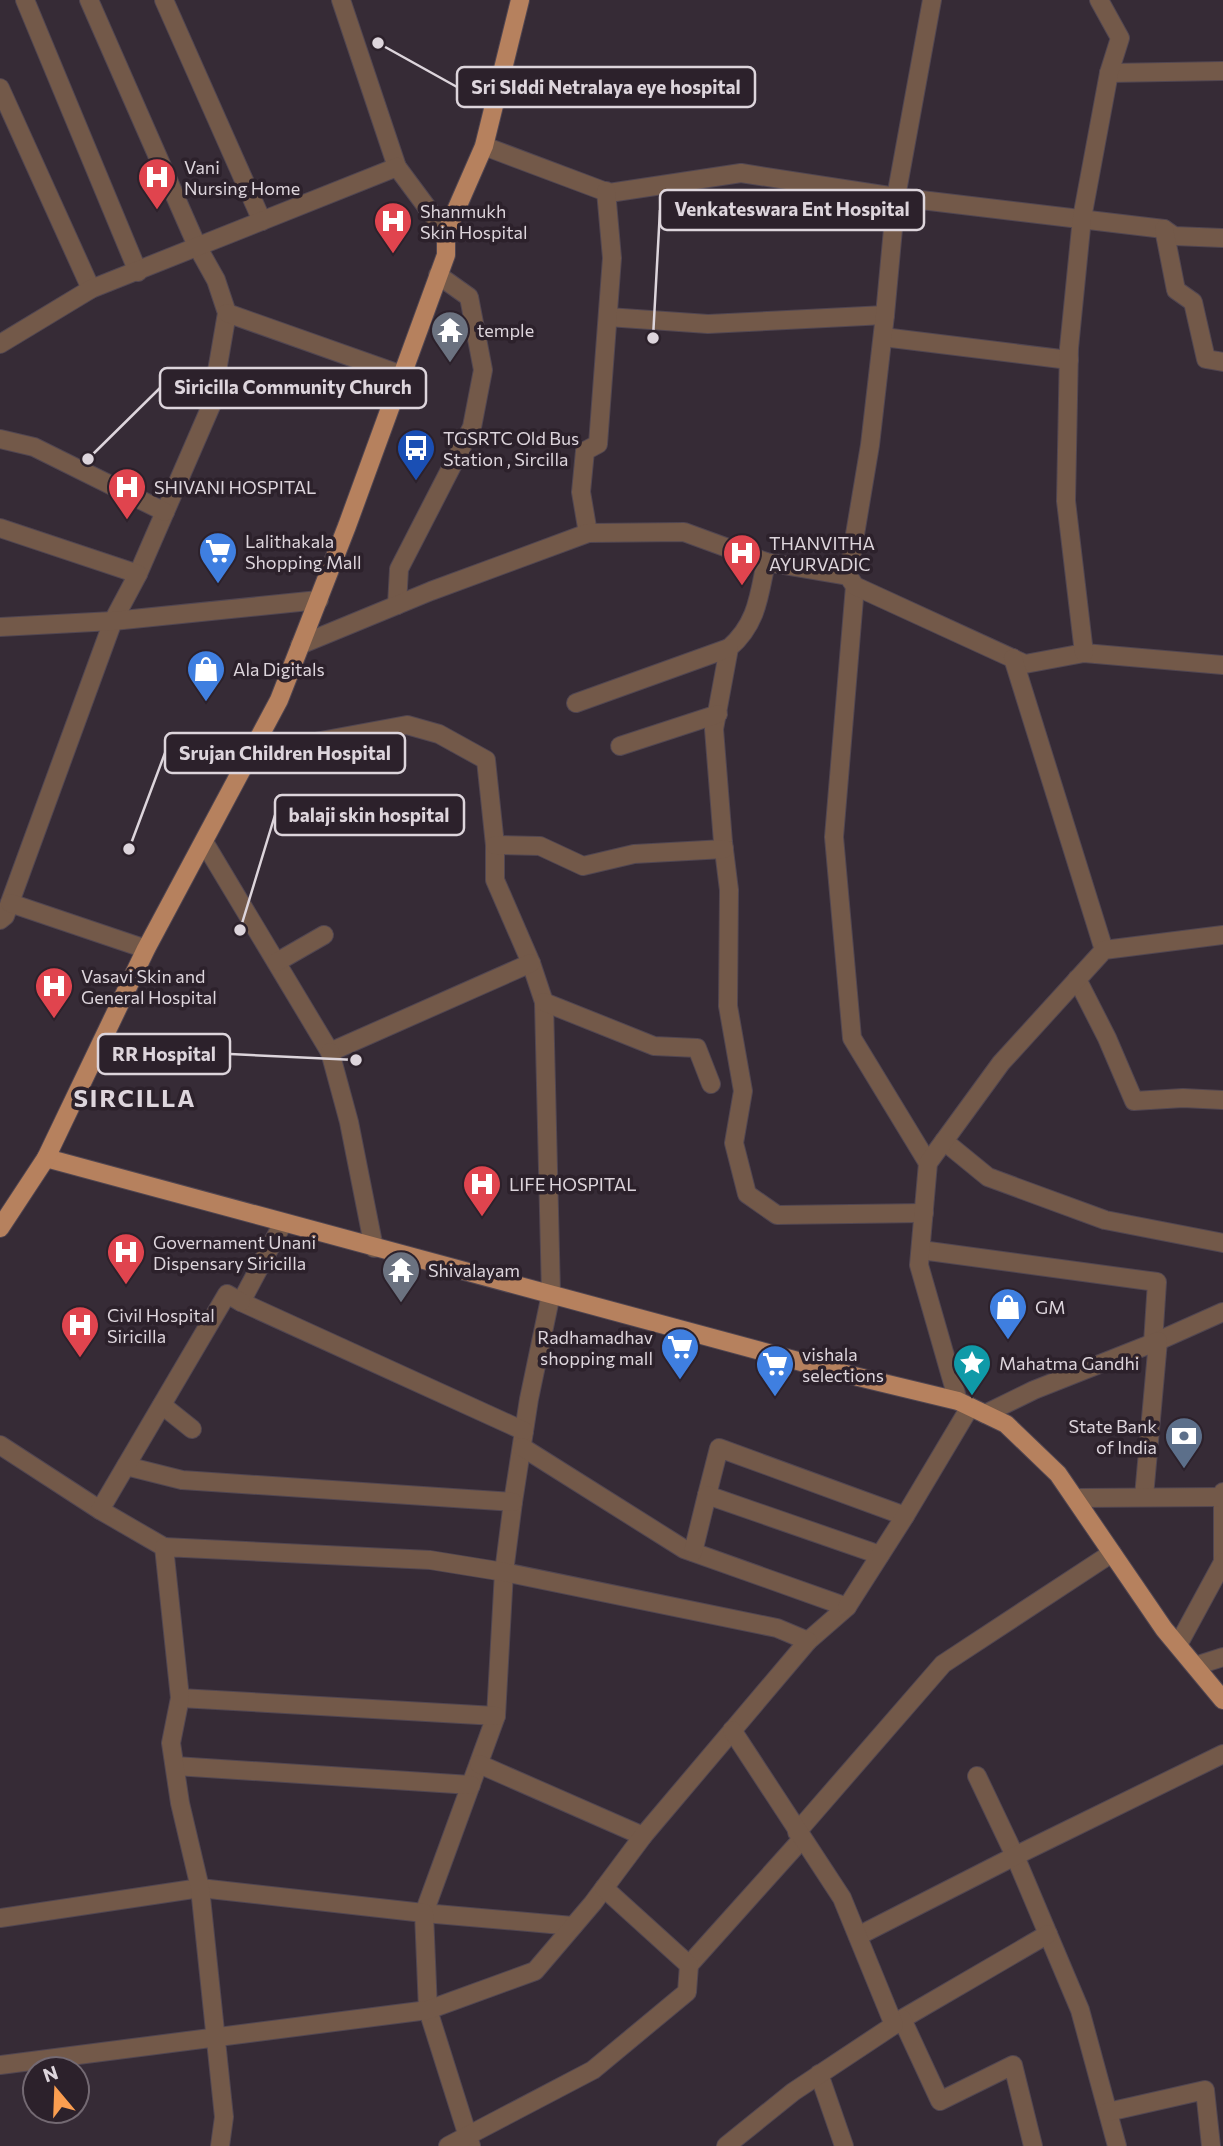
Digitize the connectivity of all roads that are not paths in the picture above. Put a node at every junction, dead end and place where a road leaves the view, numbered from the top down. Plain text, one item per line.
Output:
1 (25, 0) edge
2 (89, 0) edge
3 (164, 0) edge
4 (341, 0) edge
5 (520, 0) edge
6 (932, 0) edge
7 (1099, 0) edge
8 (1223, 71) edge
9 (1109, 73) junction
10 (0, 88) edge
11 (484, 146) junction
12 (397, 166) junction
13 (606, 191) junction
14 (896, 197) junction
15 (1082, 218) junction
16 (262, 221) junction
17 (1164, 229) junction
18 (446, 233) junction
19 (1223, 238) edge
20 (197, 246) junction
21 (138, 272) junction
22 (438, 275) junction
23 (92, 289) junction
24 (227, 313) junction
25 (885, 315) junction
26 (608, 317) junction
27 (883, 337) junction
28 (0, 344) edge
29 (1069, 360) junction
30 (1223, 362) edge
31 (402, 375) junction
32 (0, 439) edge
33 (165, 512) junction
34 (0, 528) edge
35 (588, 533) junction
36 (766, 563) junction
37 (138, 574) junction
38 (851, 581) junction
39 (319, 600) junction
40 (397, 605) junction
41 (113, 621) junction
42 (0, 627) edge
43 (300, 645) junction
44 (729, 649) junction
45 (1084, 653) junction
46 (1013, 658) junction
47 (1223, 665) edge
48 (576, 703) dead end
49 (718, 714) junction
50 (620, 747) dead end
51 (251, 754) junction
52 (204, 842) junction
53 (495, 845) junction
54 (724, 849) junction
55 (10, 903) junction
56 (0, 920) edge
57 (324, 935) dead end
58 (1223, 935) edge
59 (146, 948) junction
60 (1104, 950) junction
61 (276, 962) junction
62 (531, 963) junction
63 (1077, 979) junction
64 (544, 1002) junction
65 (330, 1052) junction
66 (711, 1084) dead end
67 (1223, 1100) edge
68 (944, 1142) junction
69 (46, 1158) junction
70 (928, 1163) junction
71 (924, 1213) junction
72 (283, 1223) junction
73 (0, 1228) edge
74 (1223, 1243) edge
75 (374, 1248) junction
76 (921, 1250) junction
77 (551, 1294) junction
78 (241, 1302) junction
79 (1223, 1312) edge
80 (1156, 1342) junction
81 (162, 1405) junction
82 (971, 1407) junction
83 (192, 1429) dead end
84 (523, 1439) junction
85 (0, 1445) edge
86 (127, 1465) junction
87 (706, 1495) junction
88 (1223, 1495) edge
89 (1144, 1496) junction
90 (1075, 1498) junction
91 (513, 1502) junction
92 (100, 1510) junction
93 (905, 1516) junction
94 (164, 1547) junction
95 (693, 1552) junction
96 (1112, 1553) junction
97 (880, 1555) junction
98 (1223, 1561) edge
99 (504, 1572) junction
100 (847, 1607) junction
101 (808, 1641) junction
102 (1178, 1646) junction
103 (1223, 1657) edge
104 (1195, 1666) junction
105 (180, 1698) junction
106 (1223, 1700) edge
107 (496, 1716) junction
108 (732, 1730) junction
109 (1223, 1754) edge
110 (479, 1764) junction
111 (175, 1766) junction
112 (977, 1776) dead end
113 (471, 1785) junction
114 (799, 1835) junction
115 (643, 1836) junction
116 (1014, 1856) junction
117 (200, 1888) junction
118 (604, 1888) junction
119 (424, 1913) junction
120 (0, 1919) edge
121 (573, 1926) junction
122 (1048, 1934) junction
123 (858, 1936) junction
124 (690, 1965) junction
125 (428, 2010) junction
126 (898, 2022) junction
127 (216, 2038) junction
128 (0, 2065) edge
129 (819, 2074) junction
130 (1108, 2112) junction
131 (469, 2142) edge
132 (735, 2143) edge
133 (220, 2146) edge
134 (448, 2146) edge
135 (844, 2146) edge
136 (1033, 2146) edge
137 (1117, 2146) edge
138 (1211, 2146) edge

1 - 21 street
2 - 20 street
3 - 16 street
4 - 12 street
5 - 11 main road
6 - 14 street
7 - 9 street
8 - 9 street
9 - 15 street
10 - 23 street
11 - 13 street
11 - 18 main road
12 - 16 street
12 - 18 street
13 - 14 street
13 - 26 street
14 - 15 street
14 - 25 street
15 - 17 street
15 - 29 street
16 - 20 street
17 - 19 street
17 - 30 street
18 - 22 main road
20 - 21 street
20 - 24 street
21 - 23 street
22 - 31 main road
22 - 40 street
23 - 28 street
24 - 31 street
24 - 33 street
25 - 26 street
25 - 27 street
26 - 35 street
27 - 29 street
27 - 38 street
29 - 45 street
31 - 39 main road
32 - 33 street
33 - 37 street
34 - 37 street
35 - 36 street
35 - 40 street
36 - 38 street
36 - 44 street
37 - 41 street
38 - 46 street
38 - 70 street
39 - 41 street
39 - 43 main road
40 - 43 street
41 - 42 street
41 - 55 street
43 - 51 main road
44 - 48 street
44 - 49 street
45 - 46 street
45 - 47 street
46 - 60 street
49 - 50 street
49 - 54 street
51 - 52 main road
51 - 53 street
52 - 59 main road
52 - 61 street
53 - 54 street
53 - 62 street
54 - 71 street
55 - 56 street
55 - 59 street
57 - 61 street
58 - 60 street
59 - 69 main road
60 - 63 street
61 - 65 street
62 - 64 street
62 - 65 street
63 - 67 street
63 - 68 street
64 - 66 street
64 - 77 street
65 - 75 street
68 - 70 street
68 - 74 street
69 - 72 main road
69 - 73 main road
70 - 71 street
71 - 76 street
72 - 75 main road
72 - 78 street
75 - 77 main road
76 - 80 street
76 - 82 street
77 - 82 main road
77 - 84 street
78 - 81 street
78 - 84 street
79 - 80 street
80 - 82 street
80 - 89 street
81 - 83 street
81 - 86 street
82 - 90 main road
82 - 93 street
84 - 91 street
84 - 95 street
85 - 92 street
86 - 91 street
86 - 92 street
87 - 93 street
87 - 95 street
87 - 97 street
88 - 89 street
88 - 98 street
89 - 90 street
90 - 96 main road
91 - 99 street
92 - 94 street
93 - 97 street
94 - 99 street
94 - 105 street
95 - 100 street
96 - 102 main road
96 - 114 street
97 - 100 street
98 - 102 street
99 - 101 street
99 - 107 street
100 - 101 street
101 - 108 street
102 - 104 main road
103 - 104 street
104 - 106 main road
105 - 107 street
105 - 111 street
107 - 110 street
108 - 114 street
108 - 115 street
109 - 116 street
110 - 113 street
110 - 115 street
111 - 113 street
111 - 117 street
112 - 116 street
113 - 119 street
114 - 123 street
114 - 124 street
115 - 118 street
116 - 122 street
116 - 123 street
117 - 119 street
117 - 120 street
117 - 127 street
118 - 121 street
118 - 124 street
119 - 121 street
119 - 125 street
121 - 125 street
122 - 126 street
122 - 130 street
123 - 126 street
124 - 131 street
125 - 127 street
125 - 131 street
126 - 129 street
126 - 136 street
127 - 128 street
127 - 133 street
129 - 132 street
129 - 135 street
130 - 137 street
130 - 138 street
131 - 134 street

